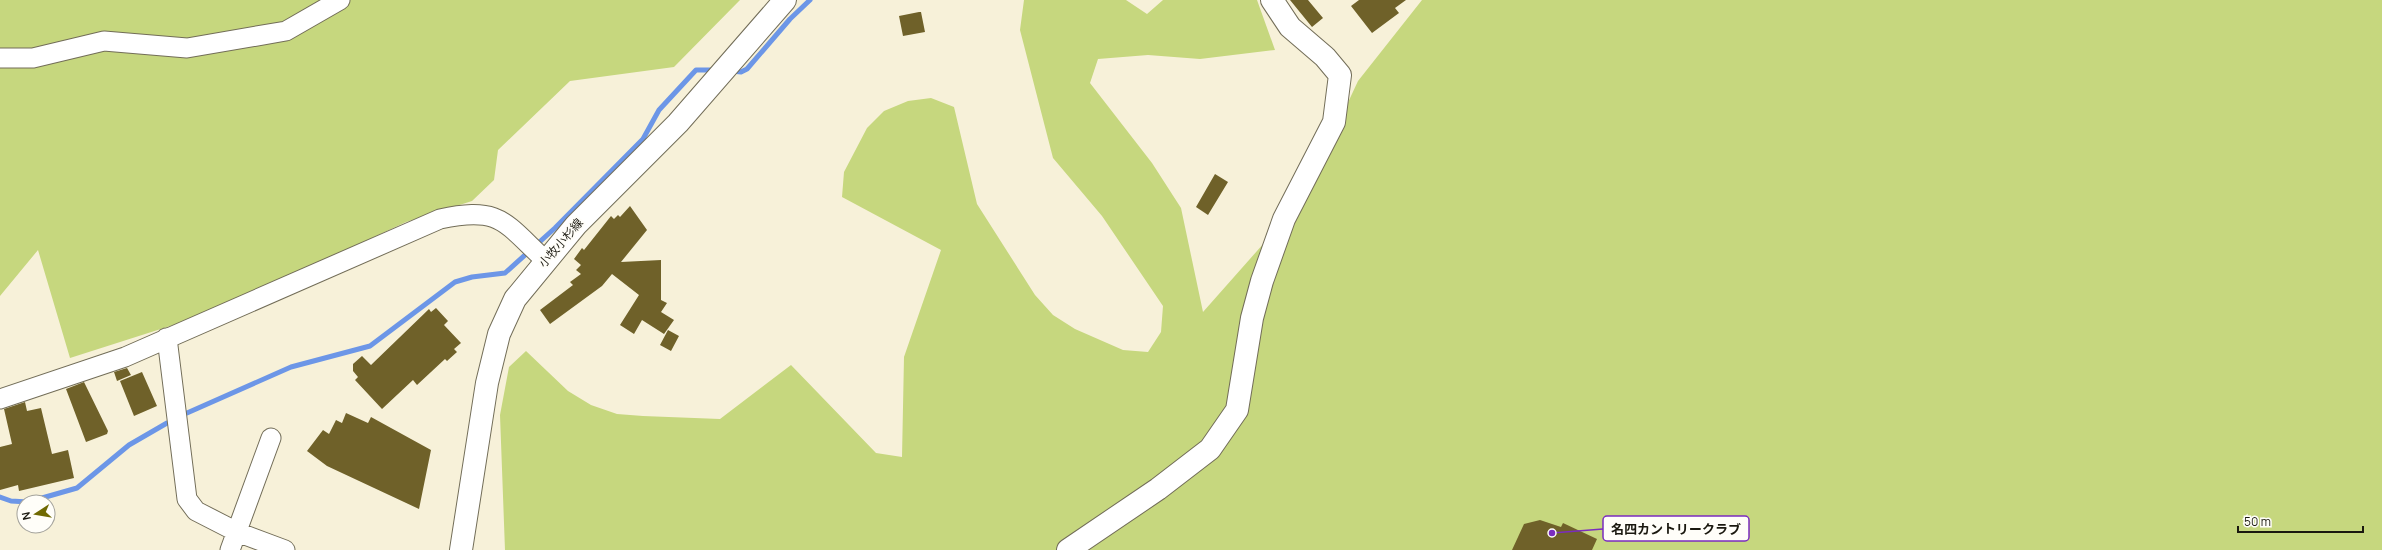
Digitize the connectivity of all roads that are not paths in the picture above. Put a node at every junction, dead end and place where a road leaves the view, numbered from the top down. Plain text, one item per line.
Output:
1 (340, 0) edge
2 (786, 0) edge
3 (1272, 0) edge
4 (0, 58) edge
5 (543, 258) junction
6 (166, 338) junction
7 (0, 399) edge
8 (271, 438) dead end
9 (237, 532) junction
10 (230, 550) edge
11 (284, 550) edge
12 (461, 550) edge
13 (1068, 550) edge

1 - 4 street
2 - 5 street, 小牧小杉線
3 - 13 street
5 - 6 street
5 - 12 street, 小牧小杉線
6 - 7 street
6 - 9 street
8 - 9 street
9 - 10 street
9 - 11 street

